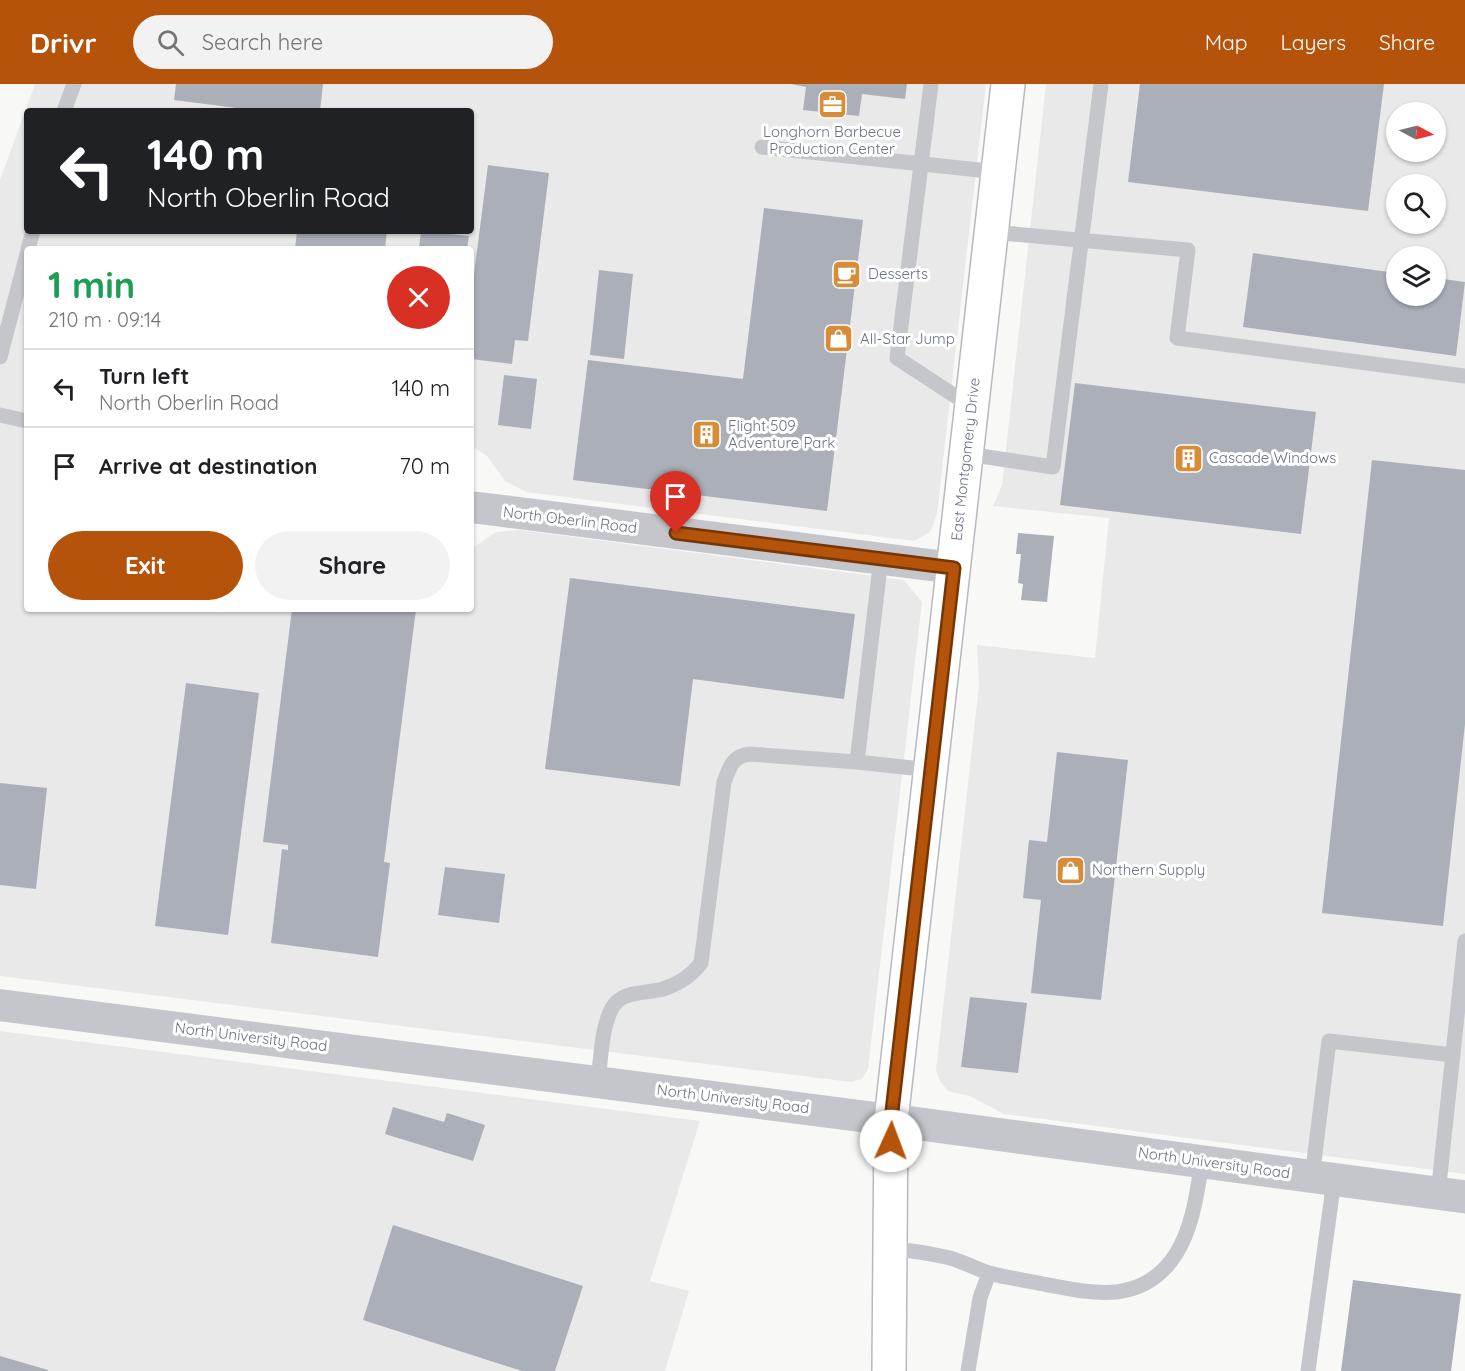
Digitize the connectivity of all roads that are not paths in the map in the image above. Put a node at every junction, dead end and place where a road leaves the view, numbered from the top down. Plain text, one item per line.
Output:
1 (74, 84) edge
2 (931, 84) edge
3 (1008, 84) edge
4 (1101, 84) edge
5 (65, 108) edge
6 (762, 147) dead end
7 (921, 164) junction
8 (998, 172) junction
9 (992, 232) junction
10 (1082, 240) junction
11 (24, 265) edge
12 (0, 357) edge
13 (1465, 376) edge
14 (972, 407) junction
15 (0, 415) edge
16 (24, 420) edge
17 (967, 454) junction
18 (474, 507) edge
19 (881, 558) junction
20 (954, 568) junction
21 (857, 762) junction
22 (931, 770) junction
23 (1465, 941) edge
24 (0, 1005) edge
25 (1453, 1055) junction
26 (598, 1082) junction
27 (891, 1120) junction
28 (1202, 1162) junction
29 (1323, 1178) junction
30 (1451, 1195) edge
31 (891, 1248) junction
32 (989, 1273) junction
33 (890, 1371) edge
34 (968, 1371) edge
35 (1308, 1371) edge

1 - 5 lane
2 - 7 lane
3 - 8 main road, East Montgomery Drive
4 - 10 lane
6 - 7 lane
7 - 8 lane
7 - 14 lane
8 - 9 main road, East Montgomery Drive
9 - 10 lane
9 - 14 main road, East Montgomery Drive
10 - 13 lane
10 - 17 lane
11 - 12 lane
14 - 17 main road, East Montgomery Drive
15 - 16 lane
17 - 20 main road, East Montgomery Drive
18 - 19 street, North Oberlin Road
19 - 20 street, North Oberlin Road
19 - 21 lane
20 - 22 main road, East Montgomery Drive
21 - 22 lane
21 - 26 lane
22 - 27 main road, East Montgomery Drive
23 - 25 lane
24 - 26 street, North University Road
25 - 29 lane
25 - 30 lane
26 - 27 street, North University Road
27 - 28 street, North University Road
27 - 31 main road, East Montgomery Drive
28 - 29 street, North University Road
28 - 32 lane
29 - 30 street, North University Road
29 - 35 lane
31 - 32 lane
31 - 33 main road, East Montgomery Drive
32 - 34 lane

